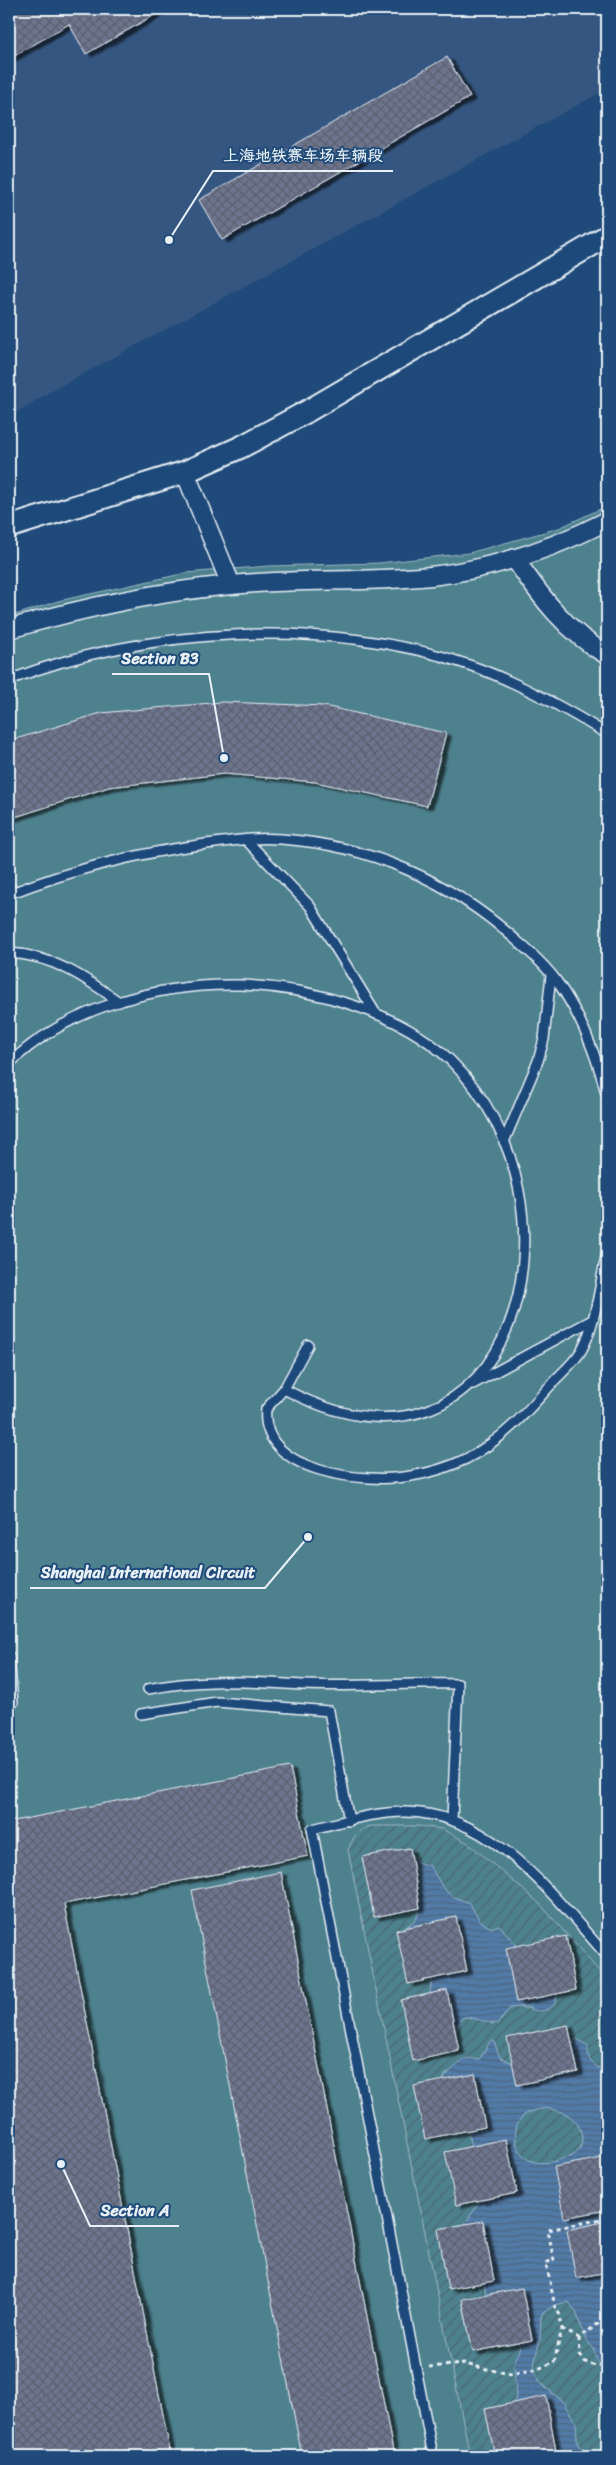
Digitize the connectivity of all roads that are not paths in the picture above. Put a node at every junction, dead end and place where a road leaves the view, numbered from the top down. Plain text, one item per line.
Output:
1 (607, 236) edge
2 (184, 472) junction
3 (607, 522) edge
4 (9, 527) edge
5 (515, 559) junction
6 (231, 585) junction
7 (9, 629) edge
8 (607, 655) edge
9 (9, 680) edge
10 (607, 734) edge
11 (246, 840) junction
12 (9, 894) edge
13 (9, 953) edge
14 (551, 974) junction
15 (119, 1002) junction
16 (376, 1014) junction
17 (9, 1064) edge
18 (607, 1097) edge
19 (504, 1142) junction
20 (607, 1252) edge
21 (592, 1320) junction
22 (308, 1345) dead end
23 (468, 1387) junction
24 (284, 1389) junction
25 (9, 1656) edge
26 (148, 1689) dead end
27 (9, 1703) edge
28 (141, 1714) dead end
29 (349, 1820) junction
30 (452, 1820) junction
31 (607, 1956) edge
32 (433, 2456) edge

1 - 2 street
2 - 4 street
2 - 6 street
3 - 5 street
5 - 6 street
5 - 8 street
6 - 7 street
9 - 10 lane
11 - 12 lane
11 - 14 lane
11 - 16 lane
13 - 15 lane
14 - 18 lane
14 - 19 lane
15 - 16 lane
15 - 17 lane
16 - 19 lane
19 - 23 lane
20 - 21 lane
21 - 23 lane
21 - 24 lane
22 - 24 lane
23 - 24 lane
25 - 27 lane
26 - 30 lane
28 - 29 lane
29 - 30 lane
29 - 32 lane
30 - 31 lane

